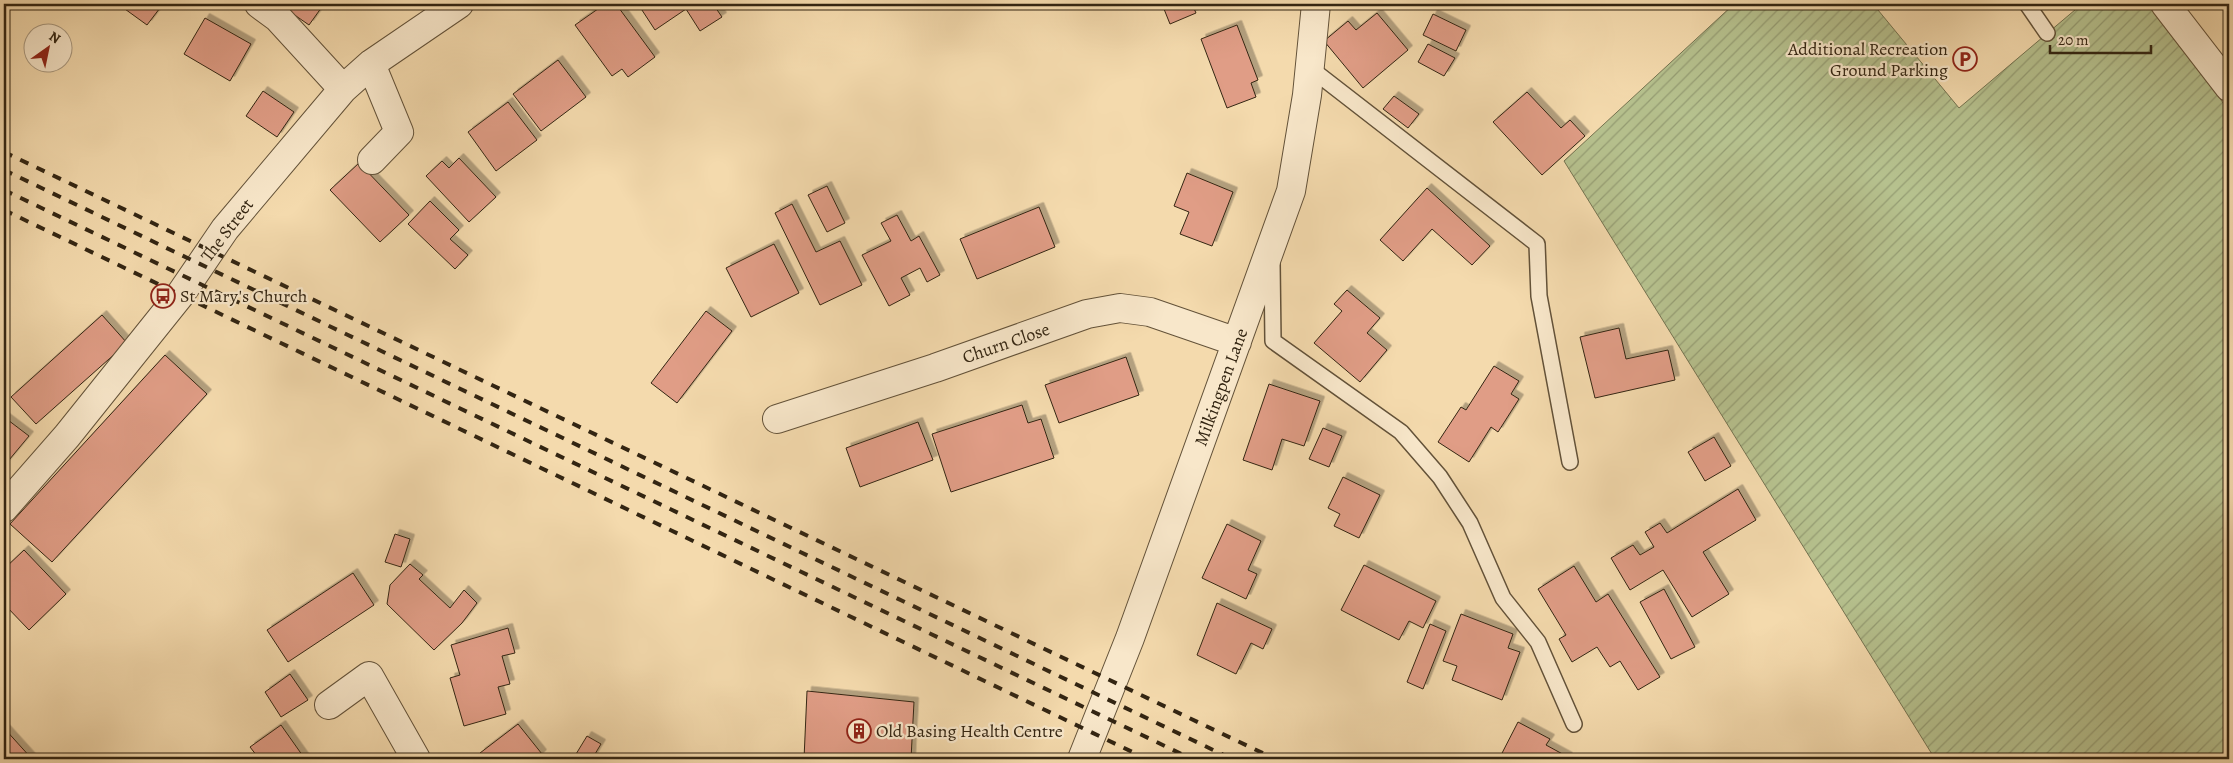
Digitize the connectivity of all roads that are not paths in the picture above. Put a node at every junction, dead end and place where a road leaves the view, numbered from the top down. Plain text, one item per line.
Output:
1 (259, 4) edge
2 (459, 4) edge
3 (1316, 4) edge
4 (2027, 4) edge
5 (2165, 4) edge
6 (2047, 33) dead end
7 (371, 64) junction
8 (1310, 68) junction
9 (2229, 87) edge
10 (344, 89) junction
11 (372, 160) dead end
12 (1272, 244) junction
13 (1237, 342) junction
14 (777, 419) dead end
15 (1570, 462) dead end
16 (4, 508) edge
17 (329, 705) dead end
18 (1574, 724) dead end
19 (416, 759) edge
20 (1082, 759) edge

1 - 10 street
2 - 7 street, The Street
3 - 8 street, Milkingpen Lane
4 - 6 lane
5 - 9 street
7 - 10 street, The Street
7 - 11 street
8 - 12 street, Milkingpen Lane
8 - 15 lane
10 - 16 street, The Street
12 - 13 street, Milkingpen Lane
12 - 18 lane
13 - 14 street, Churn Close
13 - 20 street, Milkingpen Lane
17 - 19 street

